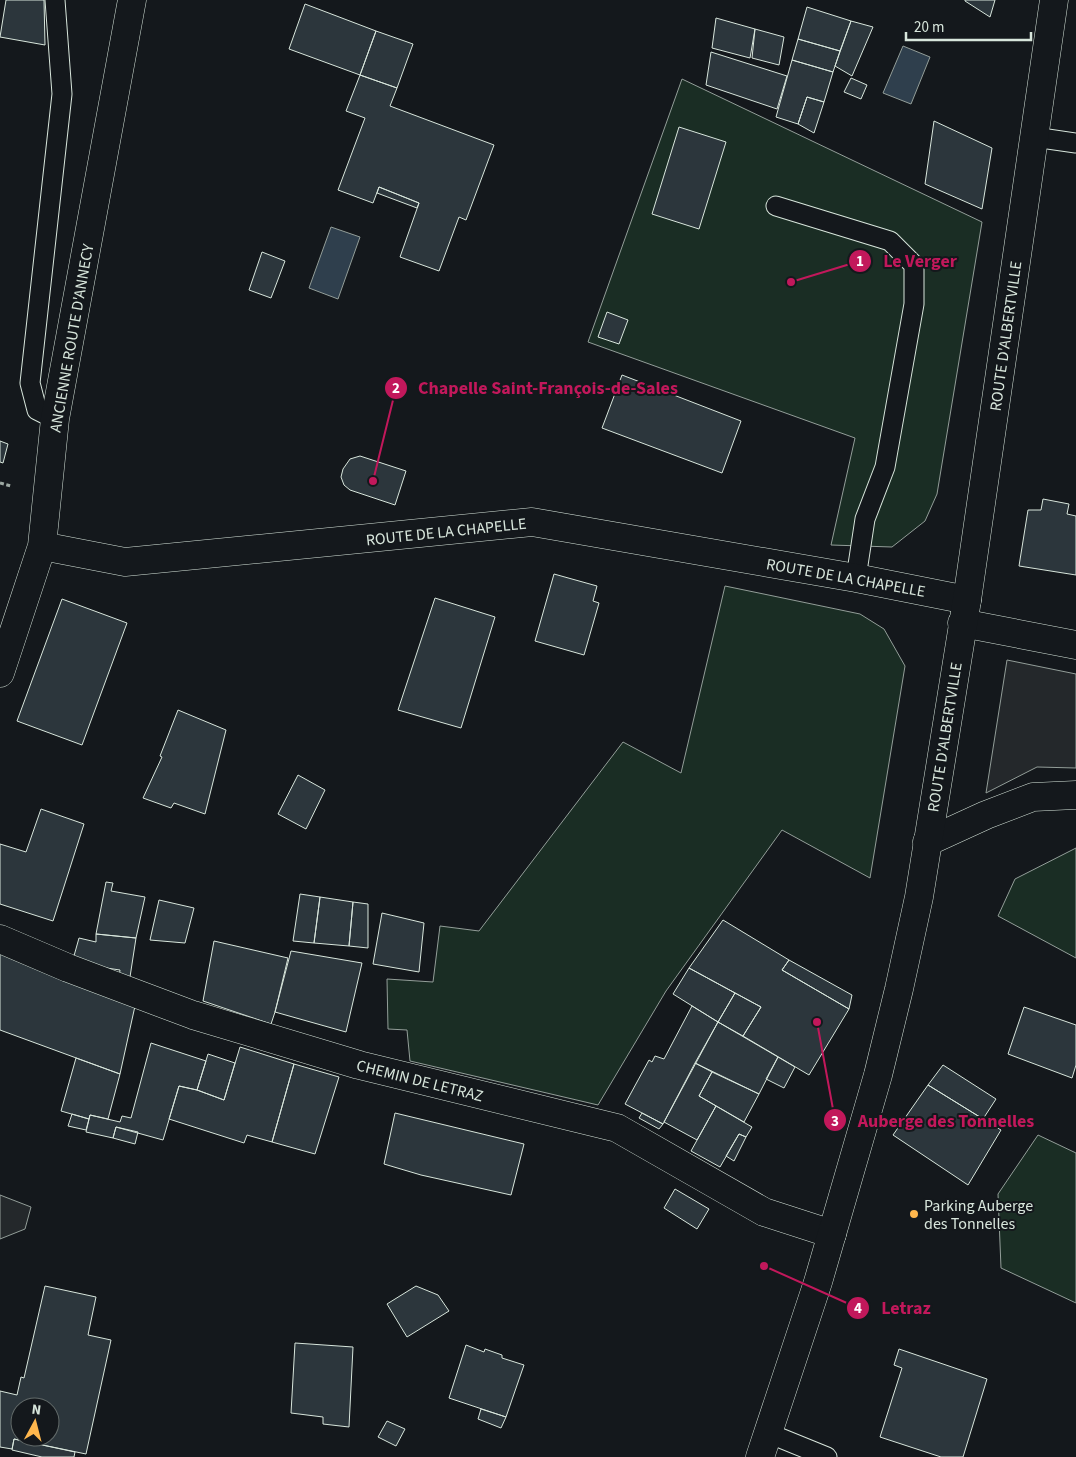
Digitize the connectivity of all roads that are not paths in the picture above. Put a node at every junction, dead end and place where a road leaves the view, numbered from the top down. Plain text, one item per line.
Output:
1 (55, 0) edge
2 (132, 0) edge
3 (1054, 0) edge
4 (1034, 137) junction
5 (1076, 143) edge
6 (776, 206) dead end
7 (55, 419) junction
8 (42, 546) junction
9 (856, 578) junction
10 (965, 611) junction
11 (1076, 645) edge
12 (0, 673) edge
13 (1076, 795) edge
14 (927, 842) junction
15 (0, 939) edge
16 (832, 1234) junction
17 (764, 1445) edge
18 (827, 1457) edge

1 - 7 lane
2 - 7 street, ANCIENNE ROUTE D'ANNECY
3 - 4 street, ROUTE D'ALBERTVILLE
4 - 5 lane
4 - 10 street, ROUTE D'ALBERTVILLE
6 - 9 lane
7 - 8 street, ANCIENNE ROUTE D'ANNECY
8 - 9 street, ROUTE DE LA CHAPELLE
8 - 12 street, ANCIENNE ROUTE D'ANNECY
9 - 10 street, ROUTE DE LA CHAPELLE
10 - 11 street, ROUTE DE LA CHAPELLE
10 - 14 street, ROUTE D'ALBERTVILLE
13 - 14 street
14 - 16 street, ROUTE D'ALBERTVILLE
15 - 16 street, CHEMIN DE LETRAZ
16 - 17 street, ROUTE D'ALBERTVILLE
17 - 18 lane

